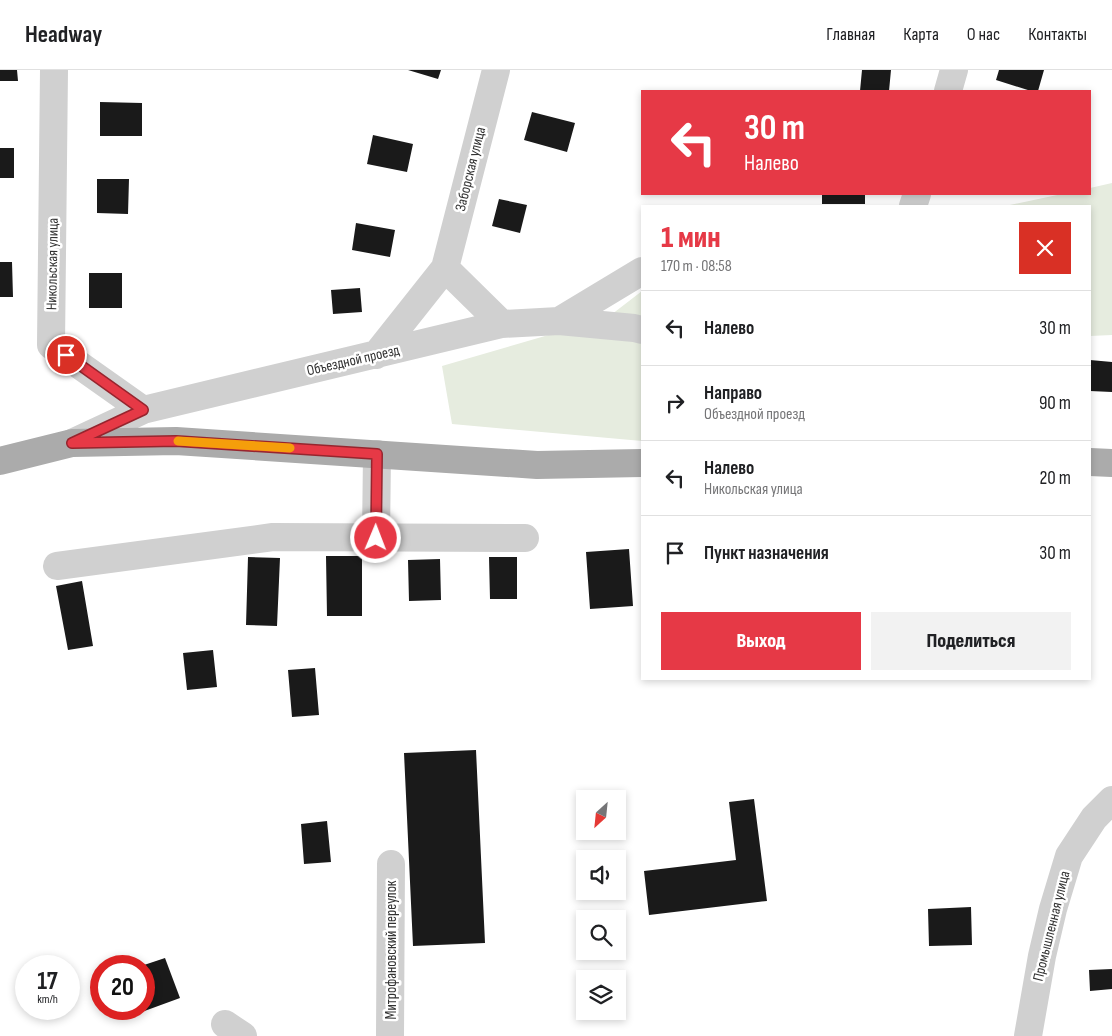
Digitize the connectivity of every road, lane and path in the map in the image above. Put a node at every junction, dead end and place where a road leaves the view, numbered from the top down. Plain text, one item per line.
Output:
1 (54, 70) edge
2 (496, 70) edge
3 (954, 70) edge
4 (948, 90) edge
5 (445, 268) junction
6 (641, 272) edge
7 (559, 320) junction
8 (502, 324) junction
9 (641, 330) edge
10 (376, 354) junction
11 (143, 410) junction
12 (72, 443) junction
13 (377, 454) junction
14 (0, 461) edge
15 (1091, 462) edge
16 (641, 463) edge
17 (1112, 463) edge
18 (376, 538) junction
19 (525, 538) dead end
20 (57, 566) dead end
21 (1112, 800) edge
22 (391, 864) dead end
23 (390, 1036) edge
24 (1028, 1036) edge

1 - 11 street, Никольская улица
2 - 5 street, Заборская улица
3 - 4 street
5 - 8 street
5 - 10 street
6 - 7 street
7 - 8 street, Объездной проезд
7 - 9 street, Объездной проезд
8 - 10 street, Объездной проезд
10 - 11 street, Объездной проезд
11 - 12 street, Объездной проезд
12 - 13 main road
12 - 14 main road
13 - 16 main road
13 - 18 street
15 - 17 main road
18 - 19 street
18 - 20 street
21 - 24 street, Промышленная улица
22 - 23 street, Митрофановский переулок

